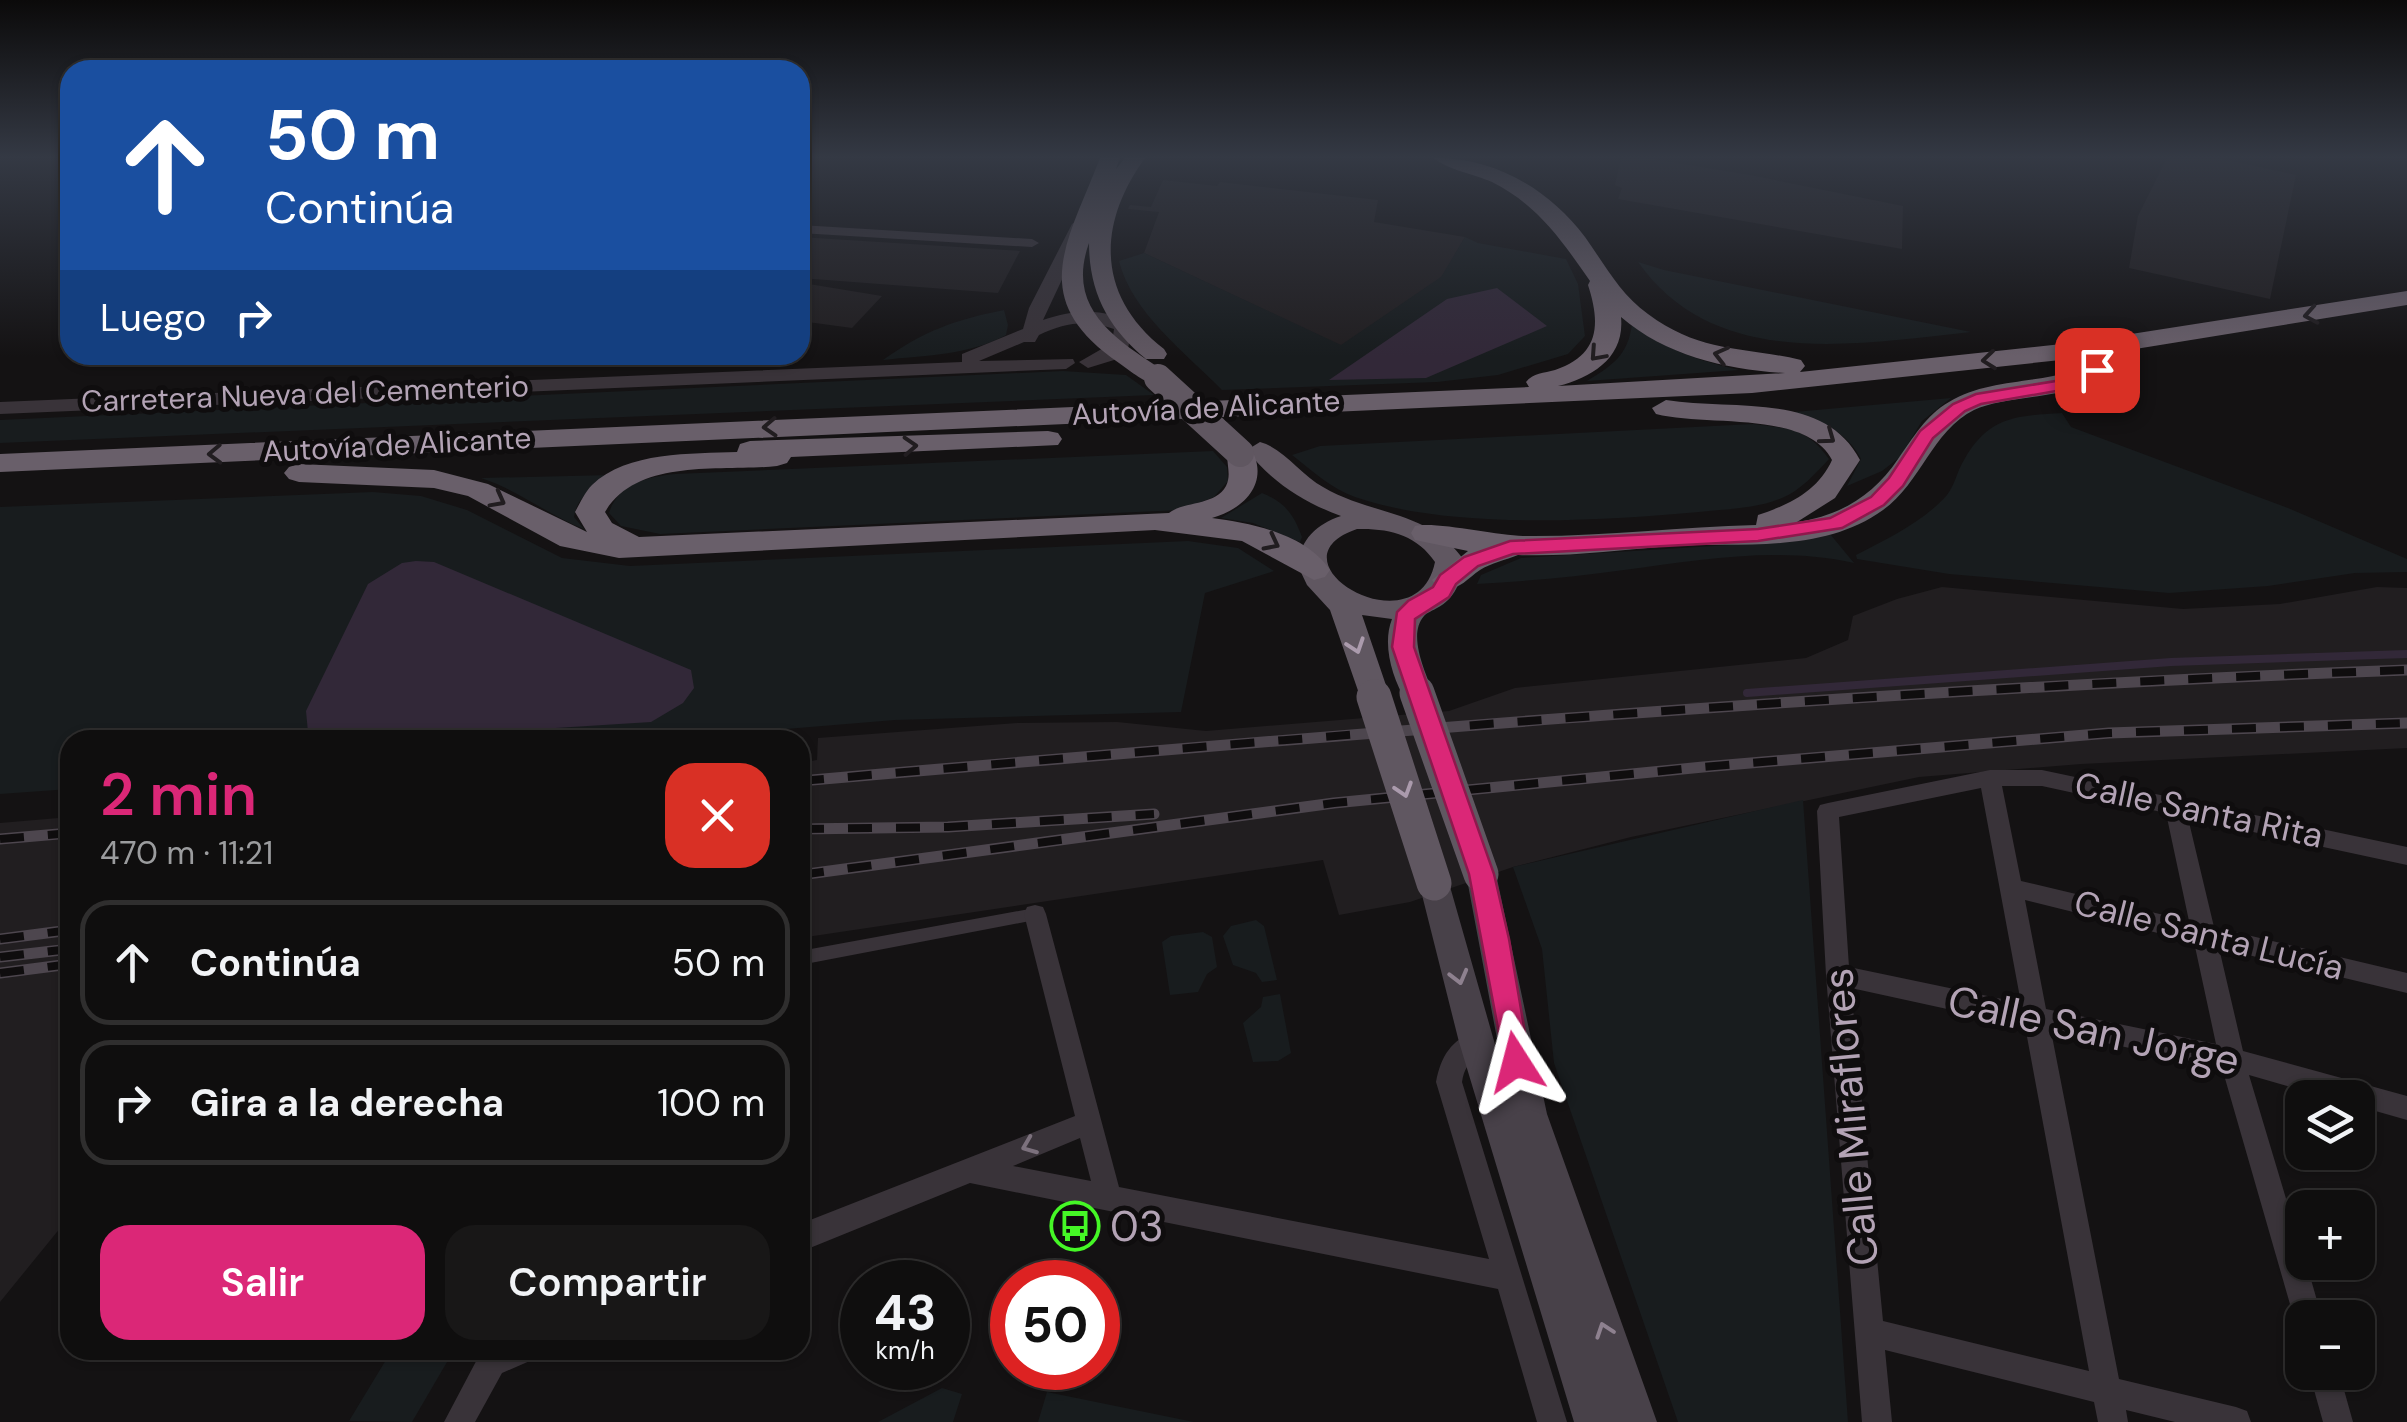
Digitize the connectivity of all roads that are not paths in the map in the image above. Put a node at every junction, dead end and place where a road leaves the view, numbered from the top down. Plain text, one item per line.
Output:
1 (1081, 224) edge
2 (1084, 224) edge
3 (1101, 224) edge
4 (1562, 224) edge
5 (810, 230) edge
6 (1032, 243) dead end
7 (1591, 266) junction
8 (2407, 298) edge
9 (1081, 314) junction
10 (2407, 322) edge
11 (1029, 331) junction
12 (2307, 340) dead end
13 (2269, 346) dead end
14 (1143, 358) junction
15 (1066, 364) junction
16 (1923, 367) junction
17 (910, 368) junction
18 (2097, 370) junction
19 (1392, 399) junction
20 (0, 408) edge
21 (1666, 408) junction
22 (813, 450) junction
23 (1250, 452) junction
24 (0, 463) edge
25 (300, 473) junction
26 (0, 486) edge
27 (1154, 521) junction
28 (1386, 521) junction
29 (1426, 533) junction
30 (1699, 536) junction
31 (1529, 545) junction
32 (633, 547) junction
33 (1316, 557) junction
34 (1448, 580) junction
35 (1335, 597) junction
36 (1415, 606) junction
37 (1990, 778) junction
38 (2175, 806) junction
39 (1828, 811) joint
40 (2407, 856) edge
41 (1481, 874) joint
42 (1434, 883) joint
43 (2011, 888) junction
44 (1035, 914) joint
45 (2203, 934) junction
46 (810, 956) edge
47 (1838, 974) junction
48 (2407, 983) edge
49 (2034, 1016) junction
50 (1476, 1042) junction
51 (2232, 1059) junction
52 (2407, 1108) edge
53 (1088, 1123) junction
54 (970, 1170) junction
55 (1109, 1198) junction
56 (810, 1234) edge
57 (1508, 1278) junction
58 (2303, 1300) edge
59 (1869, 1332) junction
60 (493, 1360) edge
61 (2329, 1390) edge
62 (2107, 1392) junction
63 (459, 1422) edge
64 (1552, 1422) edge
65 (1594, 1422) edge
66 (1636, 1422) edge
67 (1877, 1422) edge
68 (2112, 1422) edge
69 (2236, 1422) edge
70 (2338, 1422) edge

1 - 11 street
2 - 9 highway
3 - 14 highway
4 - 7 highway
5 - 6 street
16 -> 7 highway
7 -> 19 highway
8 -> 16 highway, Autovía de Alicante
9 - 11 street, Carretera Nueva del Cementerio
9 - 14 highway
10 - 12 highway
11 - 15 street
11 - 17 street, Carretera Nueva del Cementerio
13 - 18 highway, Autovía de Alicante
14 - 15 street, Carretera Nueva del Cementerio
14 - 23 highway, bridge
15 - 17 street, Carretera Nueva del Cementerio
16 - 19 highway, Autovía de Alicante
17 - 20 street, Carretera Nueva del Cementerio
18 - 21 highway, Autovía de Alicante
18 - 30 highway
19 -> 24 highway, Autovía de Alicante
22 -> 21 highway, Autovía de Alicante
21 -> 30 highway
22 - 25 highway, Autovía de Alicante
22 - 32 highway
23 - 27 highway
23 - 28 highway
23 - 33 highway
25 - 26 highway, Autovía de Alicante
25 -> 32 highway
27 - 32 highway
27 -> 33 highway
28 - 29 highway
28 - 33 highway
29 - 31 highway
29 - 34 highway
30 - 31 highway
31 - 34 highway
33 - 35 highway
34 - 36 highway
35 - 36 highway
35 -> 42 highway, bridge
36 - 41 highway, bridge
37 - 38 street, Calle Santa Rita
37 - 39 street, Calle Santa Rita
37 - 43 street
38 - 40 street, Calle Santa Rita
38 - 45 street
39 - 47 street, Calle Miraflores
66 -> 41 main road
42 -> 50 main road
43 - 45 street, Calle Santa Lucía
43 - 49 street
44 - 46 street
44 - 53 street
45 - 48 street, Calle Santa Lucía
45 - 51 street
47 - 49 street, Calle San Jorge
47 - 59 street, Calle Miraflores
49 - 51 street, Calle San Jorge
49 - 62 street
50 - 57 street
50 - 65 main road
51 - 52 street, Calle San Jorge
51 - 58 street
53 -> 54 street
53 - 55 street
54 - 55 street
54 - 56 street
55 - 57 street
57 - 64 street
59 - 62 street
59 - 67 street, Calle Miraflores
60 - 63 street
61 - 70 street
62 - 68 street
62 - 69 street

